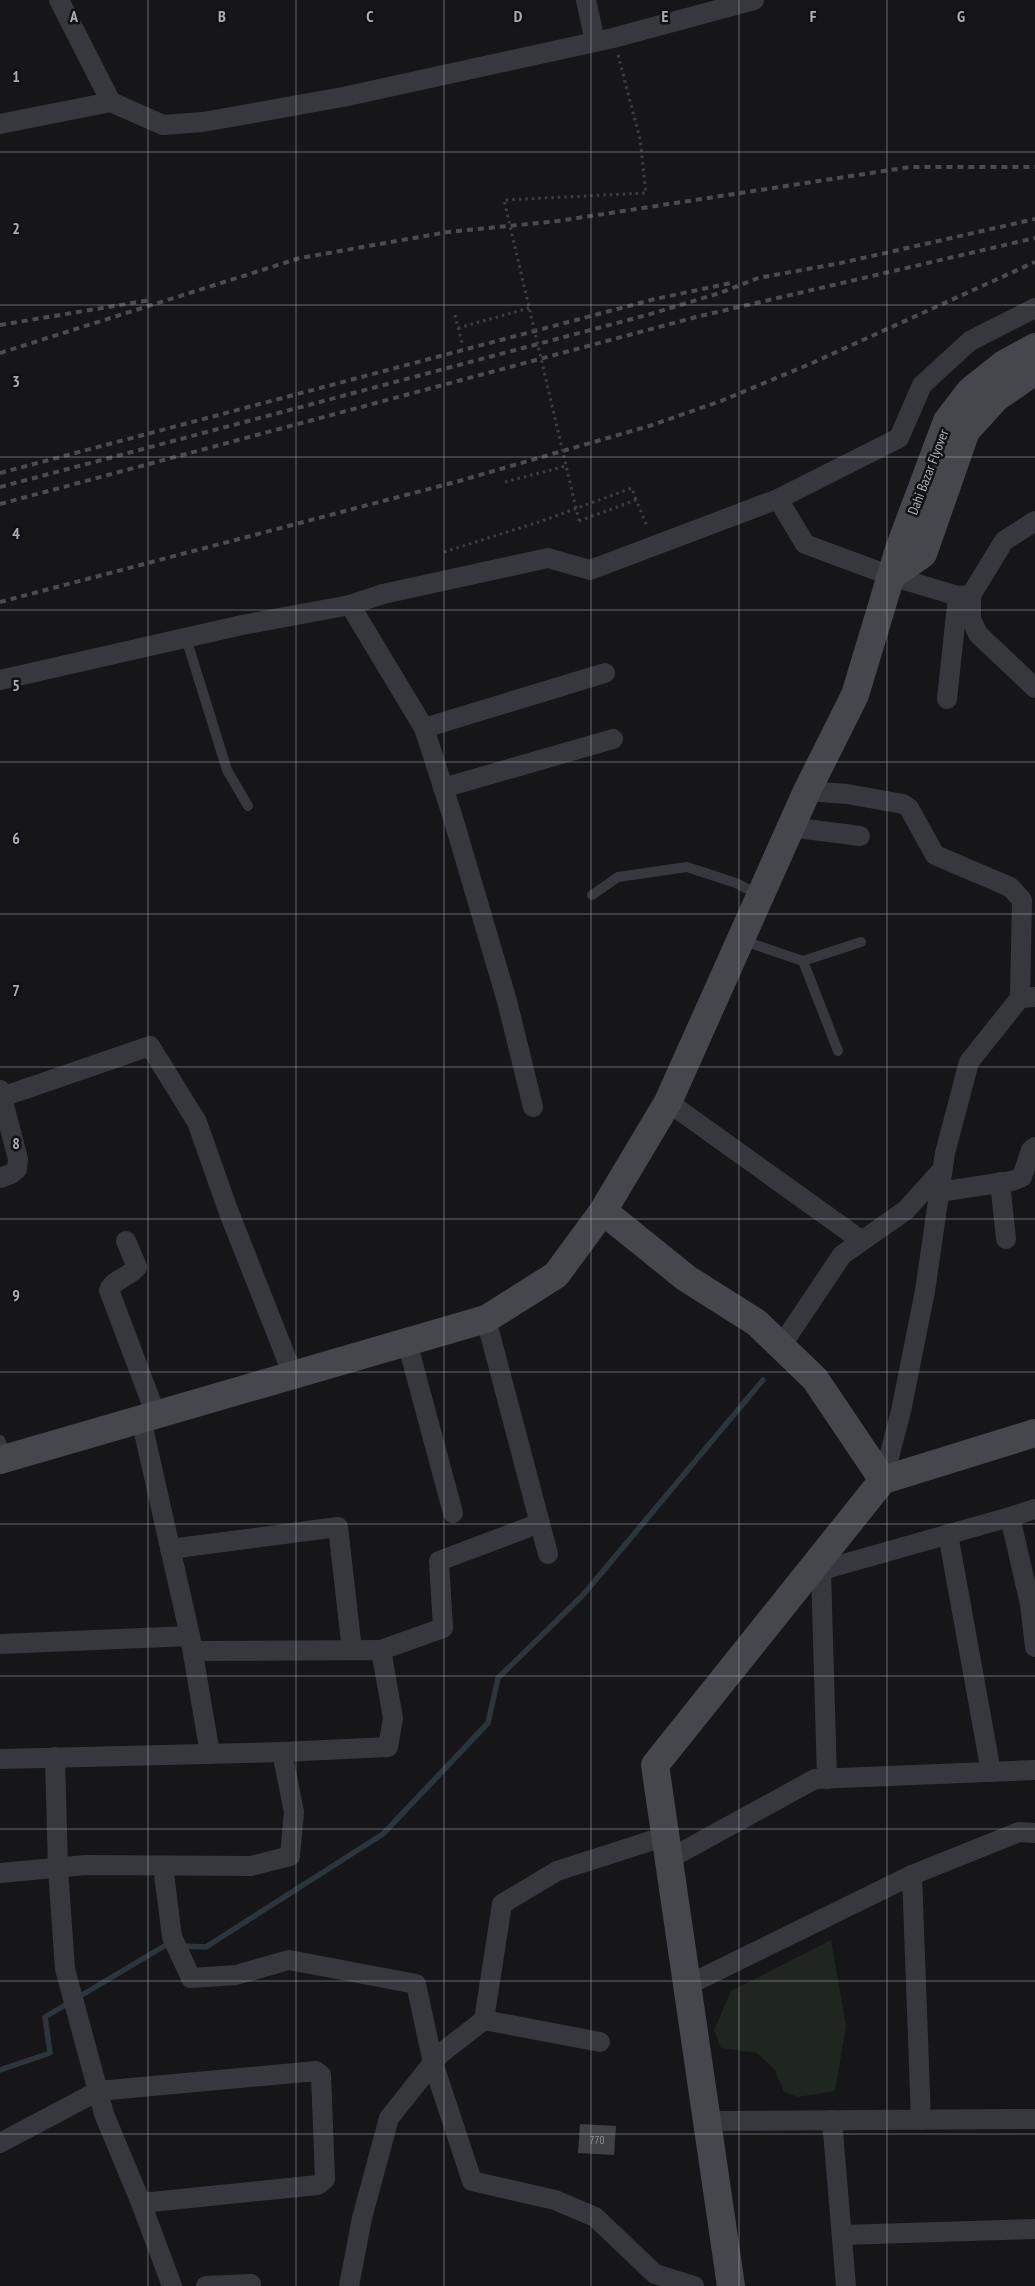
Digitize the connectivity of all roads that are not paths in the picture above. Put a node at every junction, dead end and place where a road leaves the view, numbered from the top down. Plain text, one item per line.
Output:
1 (59, 0) edge
2 (586, 0) edge
3 (754, 0) edge
4 (604, 40) junction
5 (111, 102) junction
6 (0, 124) edge
7 (1035, 308) edge
8 (1035, 347) edge
9 (1035, 371) edge
10 (778, 499) junction
11 (1035, 521) edge
12 (891, 576) junction
13 (964, 596) junction
14 (350, 605) junction
15 (186, 638) junction
16 (605, 673) dead end
17 (0, 680) edge
18 (1035, 688) edge
19 (947, 699) dead end
20 (424, 728) junction
21 (614, 738) dead end
22 (443, 788) junction
23 (807, 791) junction
24 (248, 806) dead end
25 (790, 827) junction
26 (860, 836) dead end
27 (592, 895) dead end
28 (760, 896) junction
29 (740, 940) junction
30 (860, 942) dead end
31 (803, 961) junction
32 (1028, 997) edge
33 (838, 1051) dead end
34 (1, 1093) edge
35 (668, 1102) junction
36 (533, 1108) dead end
37 (1035, 1147) edge
38 (942, 1170) junction
39 (0, 1178) edge
40 (1000, 1182) junction
41 (940, 1192) junction
42 (603, 1211) junction
43 (1006, 1239) dead end
44 (862, 1240) junction
45 (126, 1241) dead end
46 (486, 1319) junction
47 (407, 1342) junction
48 (781, 1346) junction
49 (293, 1375) junction
50 (148, 1417) junction
51 (1035, 1433) edge
52 (2, 1453) edge
53 (883, 1480) junction
54 (1035, 1509) edge
55 (453, 1513) dead end
56 (1010, 1516) junction
57 (540, 1523) junction
58 (948, 1534) junction
59 (170, 1550) junction
60 (548, 1554) dead end
61 (814, 1572) junction
62 (191, 1643) junction
63 (0, 1644) edge
64 (1035, 1647) edge
65 (352, 1650) junction
66 (381, 1650) junction
67 (282, 1752) junction
68 (210, 1754) junction
69 (55, 1757) junction
70 (0, 1759) edge
71 (1035, 1770) edge
72 (990, 1772) junction
73 (827, 1779) junction
74 (1035, 1833) edge
75 (667, 1847) junction
76 (163, 1866) junction
77 (58, 1868) junction
78 (0, 1872) edge
79 (912, 1875) junction
80 (688, 1985) junction
81 (484, 2020) junction
82 (600, 2042) dead end
83 (433, 2063) junction
84 (98, 2091) junction
85 (1035, 2119) edge
86 (832, 2120) junction
87 (921, 2120) junction
88 (708, 2121) junction
89 (0, 2143) edge
90 (141, 2202) junction
91 (1035, 2229) edge
92 (842, 2235) junction
93 (251, 2284) dead end
94 (172, 2286) edge
95 (206, 2286) edge
96 (349, 2286) edge
97 (694, 2286) edge
98 (731, 2286) edge
99 (846, 2286) edge

1 - 5 street
2 - 4 street
3 - 4 street
4 - 5 street
5 - 6 street
7 - 10 street
8 - 12 street, Dahi Bazar Flyover
9 - 12 street
10 - 12 street
10 - 14 street
11 - 13 street
12 - 13 street
12 - 23 street, Dahi Bazar Flyover
13 - 18 street
13 - 19 street
14 - 15 street
14 - 20 street
15 - 17 street
15 - 24 lane
16 - 20 street
20 - 22 street
21 - 22 street
22 - 36 street
23 - 25 street, Dahi Bazar Flyover
23 - 32 street
25 - 26 street
25 - 28 street, Dahi Bazar Flyover
27 - 28 lane
28 - 29 street, Dahi Bazar Flyover
29 - 31 lane
29 - 35 street, Dahi Bazar Flyover
30 - 31 lane
31 - 33 lane
32 - 38 street
34 - 39 street
34 - 49 street
35 - 42 street, Dahi Bazar Flyover
35 - 44 street
37 - 40 street
38 - 41 street
38 - 44 street
40 - 41 street
40 - 43 street
41 - 53 street
42 - 46 street, Dahi Bazar Flyover
42 - 48 street
44 - 48 street
45 - 50 street
46 - 47 street, Dahi Bazar Flyover
46 - 57 street
47 - 49 street, Dahi Bazar Flyover
47 - 55 street
48 - 53 street
49 - 50 street, Dahi Bazar Flyover
50 - 52 street, Dahi Bazar Flyover
50 - 59 street
51 - 53 street
53 - 61 street
54 - 56 street
56 - 58 street
56 - 64 street
57 - 60 street
57 - 66 street
58 - 61 street
58 - 72 street
59 - 62 street
59 - 65 street
61 - 73 street
61 - 75 street
62 - 63 street
62 - 65 street
62 - 68 street
65 - 66 street
66 - 67 street
67 - 68 street
67 - 76 street
68 - 69 street
69 - 70 street
69 - 77 street
71 - 72 street
72 - 73 street
73 - 75 street
74 - 79 street
75 - 80 street
75 - 81 street
76 - 77 street
76 - 83 street
77 - 78 street
77 - 84 street
79 - 80 street
79 - 87 street
80 - 88 street
81 - 82 street
81 - 83 street
83 - 96 street
83 - 97 street
84 - 89 street
84 - 90 street
84 - 90 street
85 - 87 street
86 - 87 street
86 - 88 street
86 - 92 street
88 - 98 street
90 - 94 street
91 - 92 street
92 - 99 street
93 - 95 street

